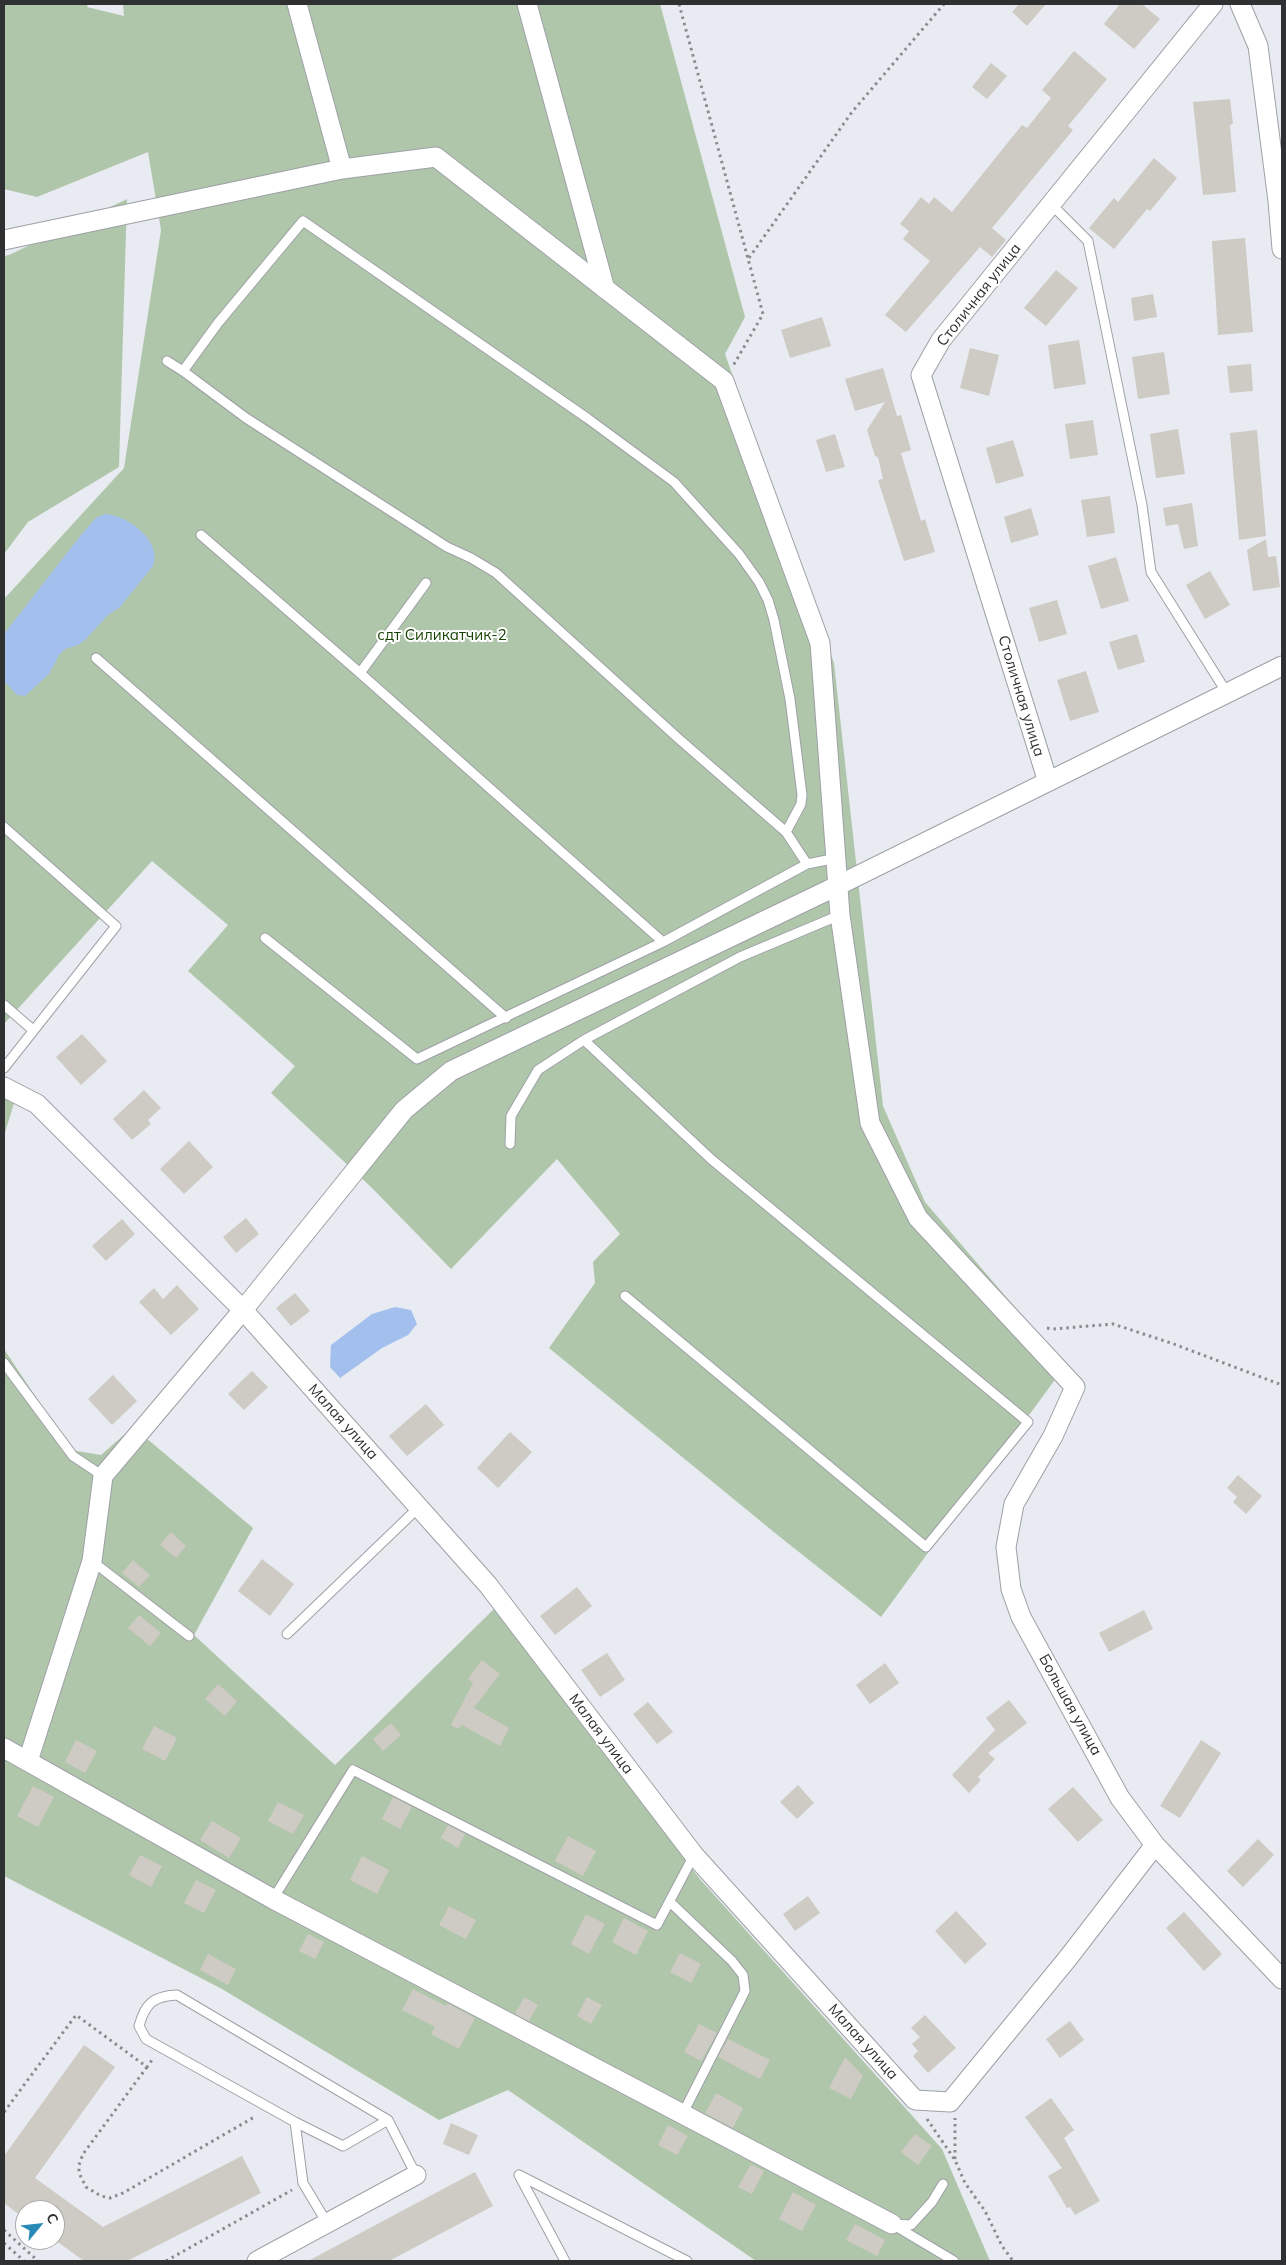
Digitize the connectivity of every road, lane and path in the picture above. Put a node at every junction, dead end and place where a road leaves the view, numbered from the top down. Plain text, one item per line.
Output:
1 (296, 4) edge
2 (527, 4) edge
3 (679, 4) edge
4 (944, 4) edge
5 (1214, 4) edge
6 (1240, 4) edge
7 (342, 169) junction
8 (1051, 204) junction
9 (4, 240) edge
10 (1282, 249) edge
11 (748, 259) junction
12 (605, 289) junction
13 (167, 361) dead end
14 (183, 371) junction
15 (724, 381) junction
16 (201, 535) dead end
17 (426, 582) dead end
18 (96, 658) dead end
19 (1282, 666) edge
20 (360, 672) junction
21 (1227, 693) junction
22 (1048, 782) junction
23 (4, 827) edge
24 (786, 832) junction
25 (837, 858) junction
26 (808, 864) junction
27 (839, 885) junction
28 (840, 915) junction
29 (265, 938) dead end
30 (663, 942) junction
31 (4, 1004) edge
32 (506, 1018) junction
33 (33, 1030) junction
34 (584, 1040) junction
35 (4, 1068) edge
36 (4, 1087) edge
37 (510, 1144) dead end
38 (625, 1296) dead end
39 (243, 1310) junction
40 (1045, 1327) dead end
41 (4, 1363) edge
42 (1282, 1385) edge
43 (103, 1476) junction
44 (418, 1507) junction
45 (92, 1560) junction
46 (287, 1634) dead end
47 (189, 1636) dead end
48 (4, 1748) edge
49 (28, 1761) junction
50 (1155, 1845) junction
51 (694, 1855) junction
52 (273, 1899) junction
53 (670, 1902) junction
54 (1282, 1979) edge
55 (161, 2048) junction
56 (146, 2068) junction
57 (915, 2100) junction
58 (950, 2102) junction
59 (269, 2108) junction
60 (4, 2112) edge
61 (682, 2115) junction
62 (388, 2120) junction
63 (295, 2122) junction
64 (955, 2160) junction
65 (416, 2174) joint
66 (303, 2183) junction
67 (943, 2184) dead end
68 (327, 2223) junction
69 (892, 2224) junction
70 (4, 2230) edge
71 (4, 2243) edge
72 (24, 2261) edge
73 (38, 2261) edge
74 (166, 2261) edge
75 (257, 2261) edge
76 (565, 2261) edge
77 (688, 2261) edge
78 (954, 2261) edge
79 (1013, 2261) edge

1 - 7 street
2 - 12 street
3 - 11 path
4 - 11 path
5 - 8 street, Столичная улица
6 - 10 street
7 - 9 street
7 - 12 street
8 - 21 lane
8 - 22 street, Столичная улица
11 - 15 path
12 - 15 street
13 - 14 lane
14 - 24 lane
14 - 24 lane
15 - 25 street
16 - 20 lane
17 - 20 lane
18 - 32 lane
19 - 21 street
20 - 30 lane
21 - 22 street
22 - 27 street
23 - 33 lane
24 - 26 lane
25 - 26 lane
25 - 27 street
26 - 30 lane
27 - 28 street
27 - 39 street
28 - 34 lane
28 - 50 street, Большая улица
29 - 32 lane
30 - 32 lane
31 - 33 lane
33 - 35 lane
34 - 37 lane
34 - 38 lane
36 - 39 street, Малая улица
39 - 43 street
39 - 44 street, Малая улица
40 - 42 path
41 - 43 lane
43 - 45 street
44 - 46 lane
44 - 51 street, Малая улица
45 - 47 lane
45 - 49 street
48 - 49 street
49 - 52 street
50 - 54 street, Большая улица
50 - 58 street
51 - 53 lane
51 - 57 street, Малая улица
52 - 53 lane
52 - 61 street
53 - 61 lane
55 - 56 path
55 - 59 lane
55 - 62 lane
56 - 59 path
56 - 60 path
57 - 58 street
57 - 64 path
58 - 64 path
59 - 63 lane
61 - 69 street
62 - 63 lane
62 - 65 lane
63 - 66 lane
64 - 79 path
65 - 68 street
66 - 68 lane
66 - 74 path
67 - 69 lane
68 - 75 street
69 - 78 lane
70 - 73 path
71 - 72 path
76 - 77 lane

